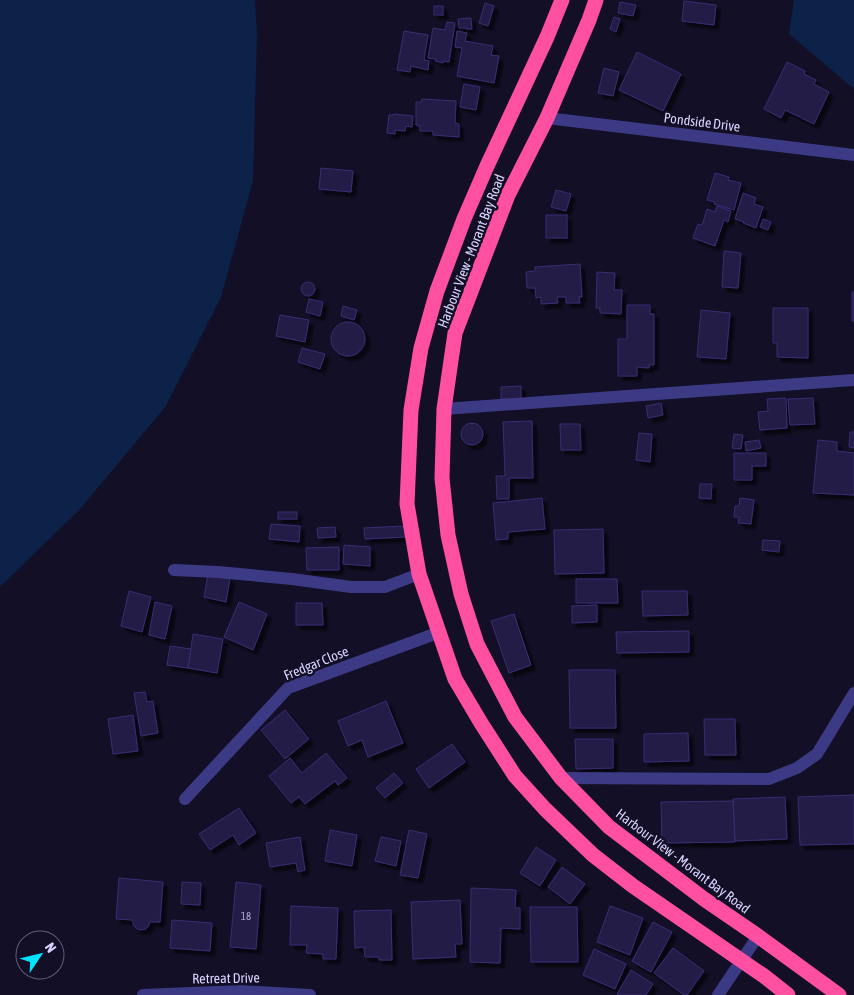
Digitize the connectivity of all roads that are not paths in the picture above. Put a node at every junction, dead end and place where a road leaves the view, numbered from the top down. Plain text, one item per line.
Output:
1 (562, 0) edge
2 (596, 0) edge
3 (547, 118) junction
4 (854, 155) edge
5 (854, 380) edge
6 (444, 409) junction
7 (174, 570) dead end
8 (419, 574) junction
9 (440, 632) junction
10 (854, 693) edge
11 (561, 778) junction
12 (185, 799) dead end
13 (758, 936) junction
14 (741, 960) junction
15 (213, 994) edge
16 (143, 995) edge
17 (310, 995) edge
18 (718, 995) edge
19 (788, 995) edge
20 (839, 995) edge

1 - 8 highway, Harbour View - Morant Bay Road
2 - 3 highway, Harbour View - Morant Bay Road
3 - 4 street, Pondside Drive
3 - 6 highway, Harbour View - Morant Bay Road
5 - 6 street
6 - 11 highway, Harbour View - Morant Bay Road
7 - 8 street
8 - 9 highway, Harbour View - Morant Bay Road
9 - 12 street, Fredgar Close
9 - 14 highway, Harbour View - Morant Bay Road
10 - 11 street
11 - 13 highway, Harbour View - Morant Bay Road
13 - 14 street
13 - 20 highway, Harbour View - Morant Bay Road
14 - 18 street
14 - 19 highway, Harbour View - Morant Bay Road
15 - 16 street, Retreat Drive
15 - 17 street, Retreat Drive

